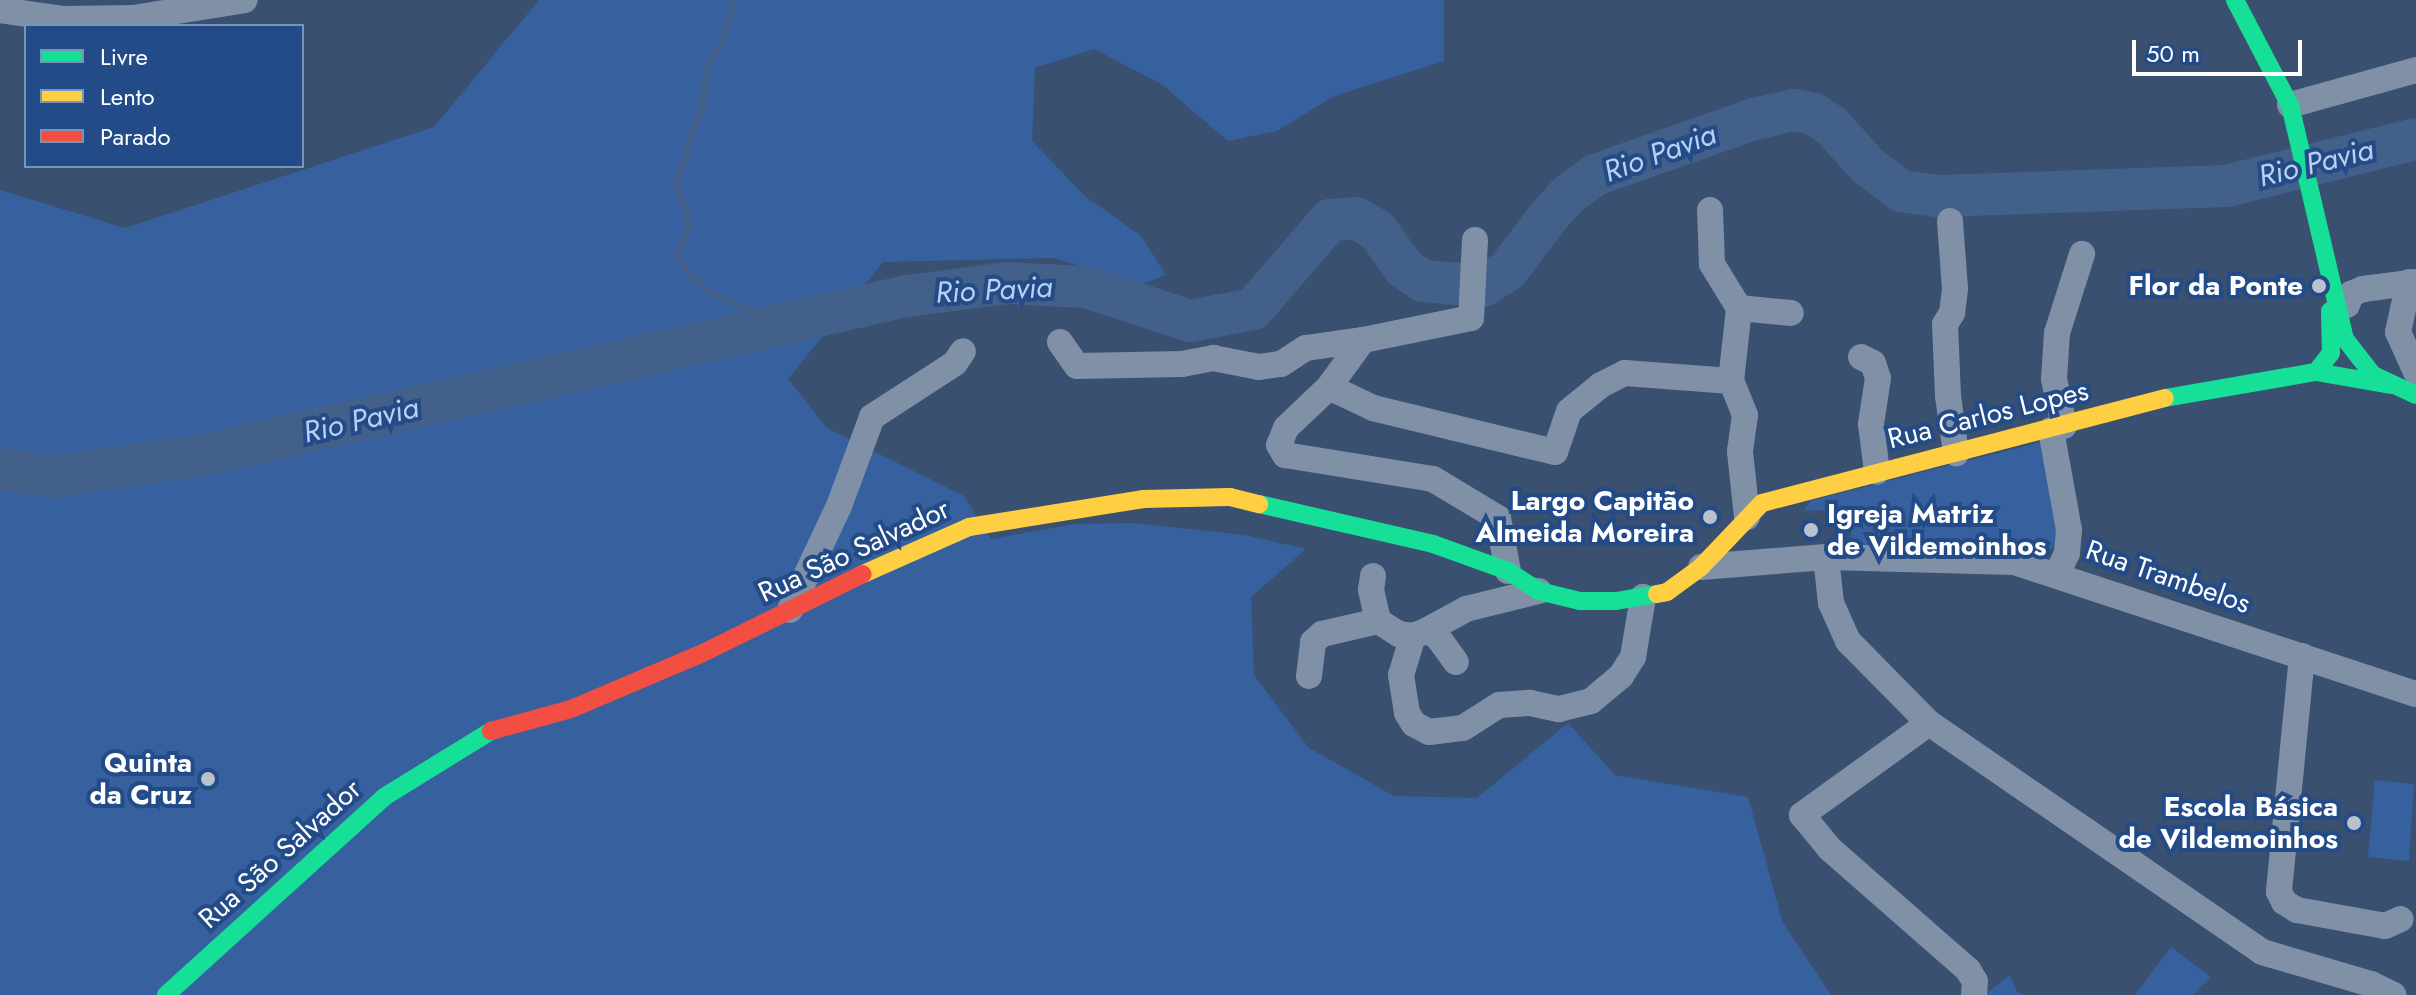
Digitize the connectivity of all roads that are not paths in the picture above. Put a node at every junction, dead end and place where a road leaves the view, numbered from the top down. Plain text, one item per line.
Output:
1 (245, 0) edge
2 (2235, 0) edge
3 (0, 10) edge
4 (2416, 70) edge
5 (2292, 113) junction
6 (1710, 210) dead end
7 (1950, 221) dead end
8 (1475, 240) dead end
9 (2082, 254) dead end
10 (2322, 255) junction
11 (2413, 282) edge
12 (2369, 288) junction
13 (2347, 305) junction
14 (1739, 308) junction
15 (1791, 313) dead end
16 (2398, 321) junction
17 (2363, 330) dead end
18 (1363, 340) junction
19 (1060, 342) dead end
20 (963, 351) dead end
21 (2385, 354) dead end
22 (1861, 357) dead end
23 (2364, 368) junction
24 (2316, 372) junction
25 (2416, 372) edge
26 (2416, 379) edge
27 (1731, 381) junction
28 (2391, 385) junction
29 (1329, 387) junction
30 (2416, 395) edge
31 (2057, 428) junction
32 (1956, 453) junction
33 (1877, 472) junction
34 (1747, 517) junction
35 (1826, 557) junction
36 (1701, 567) junction
37 (1508, 571) junction
38 (2057, 574) junction
39 (1373, 576) dead end
40 (1539, 591) junction
41 (1643, 597) junction
42 (790, 610) junction
43 (1378, 621) junction
44 (1420, 634) junction
45 (2302, 656) junction
46 (1456, 662) dead end
47 (1309, 676) dead end
48 (2416, 694) edge
49 (1929, 723) junction
50 (2401, 919) dead end
51 (166, 995) edge
52 (1974, 995) edge
53 (2394, 995) edge

1 - 3 street
2 - 5 street
4 - 5 street
5 - 10 street
6 - 14 street
7 - 32 street
8 - 18 street
9 - 31 street
10 - 13 street
10 - 23 street
10 - 24 street
11 - 12 street
11 - 16 street
12 - 13 street
12 - 16 street
13 - 17 street
14 - 15 street
14 - 27 street
16 - 25 street
18 - 19 street
18 - 29 street
20 - 42 street
21 - 25 street
22 - 33 street
23 - 24 street
23 - 26 street
23 - 28 street
24 - 28 street
24 - 31 street, Rua Carlos Lopes
27 - 29 street
27 - 34 street
28 - 30 street
29 - 37 street
31 - 32 street, Rua Carlos Lopes
31 - 38 street
32 - 33 street, Rua Carlos Lopes
33 - 34 street, Rua Carlos Lopes
34 - 36 street, Rua Carlos Lopes
35 - 36 street, Rua Trambelos
35 - 38 street, Rua Trambelos
35 - 49 street
36 - 41 street, Rua São Salvador
37 - 40 street, Rua São Salvador
37 - 42 street, Rua São Salvador
38 - 45 street, Rua Trambelos
39 - 43 street
40 - 41 street, Rua São Salvador
40 - 44 street
41 - 44 street
42 - 51 street, Rua São Salvador
43 - 44 street
43 - 47 street
44 - 46 street
45 - 48 street, Rua Trambelos
45 - 50 street
49 - 52 street
49 - 53 street

